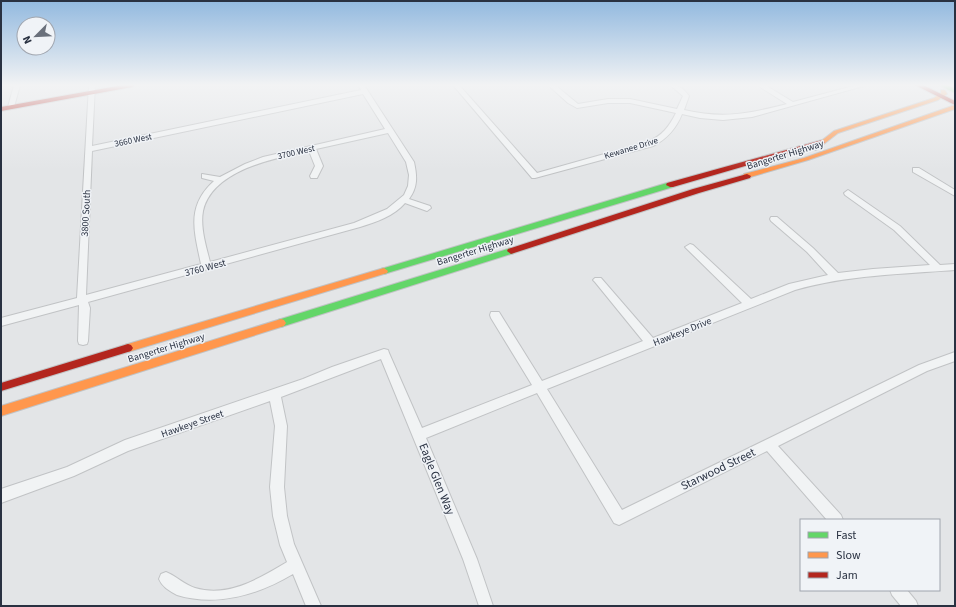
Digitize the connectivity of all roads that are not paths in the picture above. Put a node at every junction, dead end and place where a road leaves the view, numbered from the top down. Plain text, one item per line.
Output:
1 (91, 113) edge
2 (250, 113) edge
3 (380, 113) edge
4 (481, 113) edge
5 (678, 113) edge
6 (691, 113) edge
7 (758, 113) edge
8 (898, 113) edge
9 (909, 113) edge
10 (919, 113) edge
11 (390, 130) junction
12 (821, 142) junction
13 (312, 148) junction
14 (89, 149) junction
15 (916, 170) dead end
16 (205, 176) dead end
17 (314, 176) dead end
18 (221, 180) junction
19 (696, 191) junction
20 (848, 193) dead end
21 (955, 193) edge
22 (404, 200) junction
23 (427, 208) dead end
24 (774, 219) dead end
25 (690, 247) dead end
26 (206, 267) junction
27 (955, 267) edge
28 (938, 268) junction
29 (835, 276) junction
30 (598, 280) dead end
31 (83, 300) junction
32 (749, 304) junction
33 (495, 315) dead end
34 (1, 322) edge
35 (83, 341) dead end
36 (651, 343) junction
37 (384, 353) joint
38 (955, 356) edge
39 (1, 387) edge
40 (539, 387) junction
41 (274, 394) junction
42 (1, 411) edge
43 (419, 435) junction
44 (769, 444) junction
45 (1, 496) edge
46 (835, 519) edge
47 (295, 565) junction
48 (166, 579) dead end
49 (898, 591) edge
50 (314, 606) edge
51 (486, 606) edge
52 (911, 606) edge

1 - 14 street, 3800 South
2 - 14 street, 3660 West
3 - 11 street
4 - 5 street, Kewanee Drive
6 - 7 street
8 - 12 main road
9 - 12 main road, Bangerter Highway
10 - 19 main road, Bangerter Highway
11 - 13 street, 3700 West
11 - 22 street
12 - 19 main road
12 - 39 main road, Bangerter Highway
13 - 17 street
13 - 18 street, 3700 West
14 - 31 street, 3800 South
15 - 21 street
16 - 18 street
18 - 26 street, 3700 West
19 - 42 main road, Bangerter Highway
20 - 28 street
22 - 23 street
22 - 26 street, 3760 West
24 - 29 street
25 - 32 street
26 - 31 street, 3760 West
27 - 28 street, Hawkeye Drive
28 - 29 street, Hawkeye Drive
29 - 32 street, Hawkeye Drive
30 - 36 street
31 - 34 street, 3760 West
31 - 35 street, 3800 South
32 - 36 street, Hawkeye Drive
33 - 40 street
36 - 40 street, Hawkeye Drive
37 - 41 street, Hawkeye Street
37 - 43 street, Eagle Glen Way
38 - 44 street, Starwood Street
40 - 43 street, Hawkeye Drive
40 - 44 street, Starwood Street
41 - 45 street, Hawkeye Street
41 - 47 street
43 - 51 street, Eagle Glen Way
44 - 46 street
47 - 48 street
47 - 50 street
49 - 52 street

